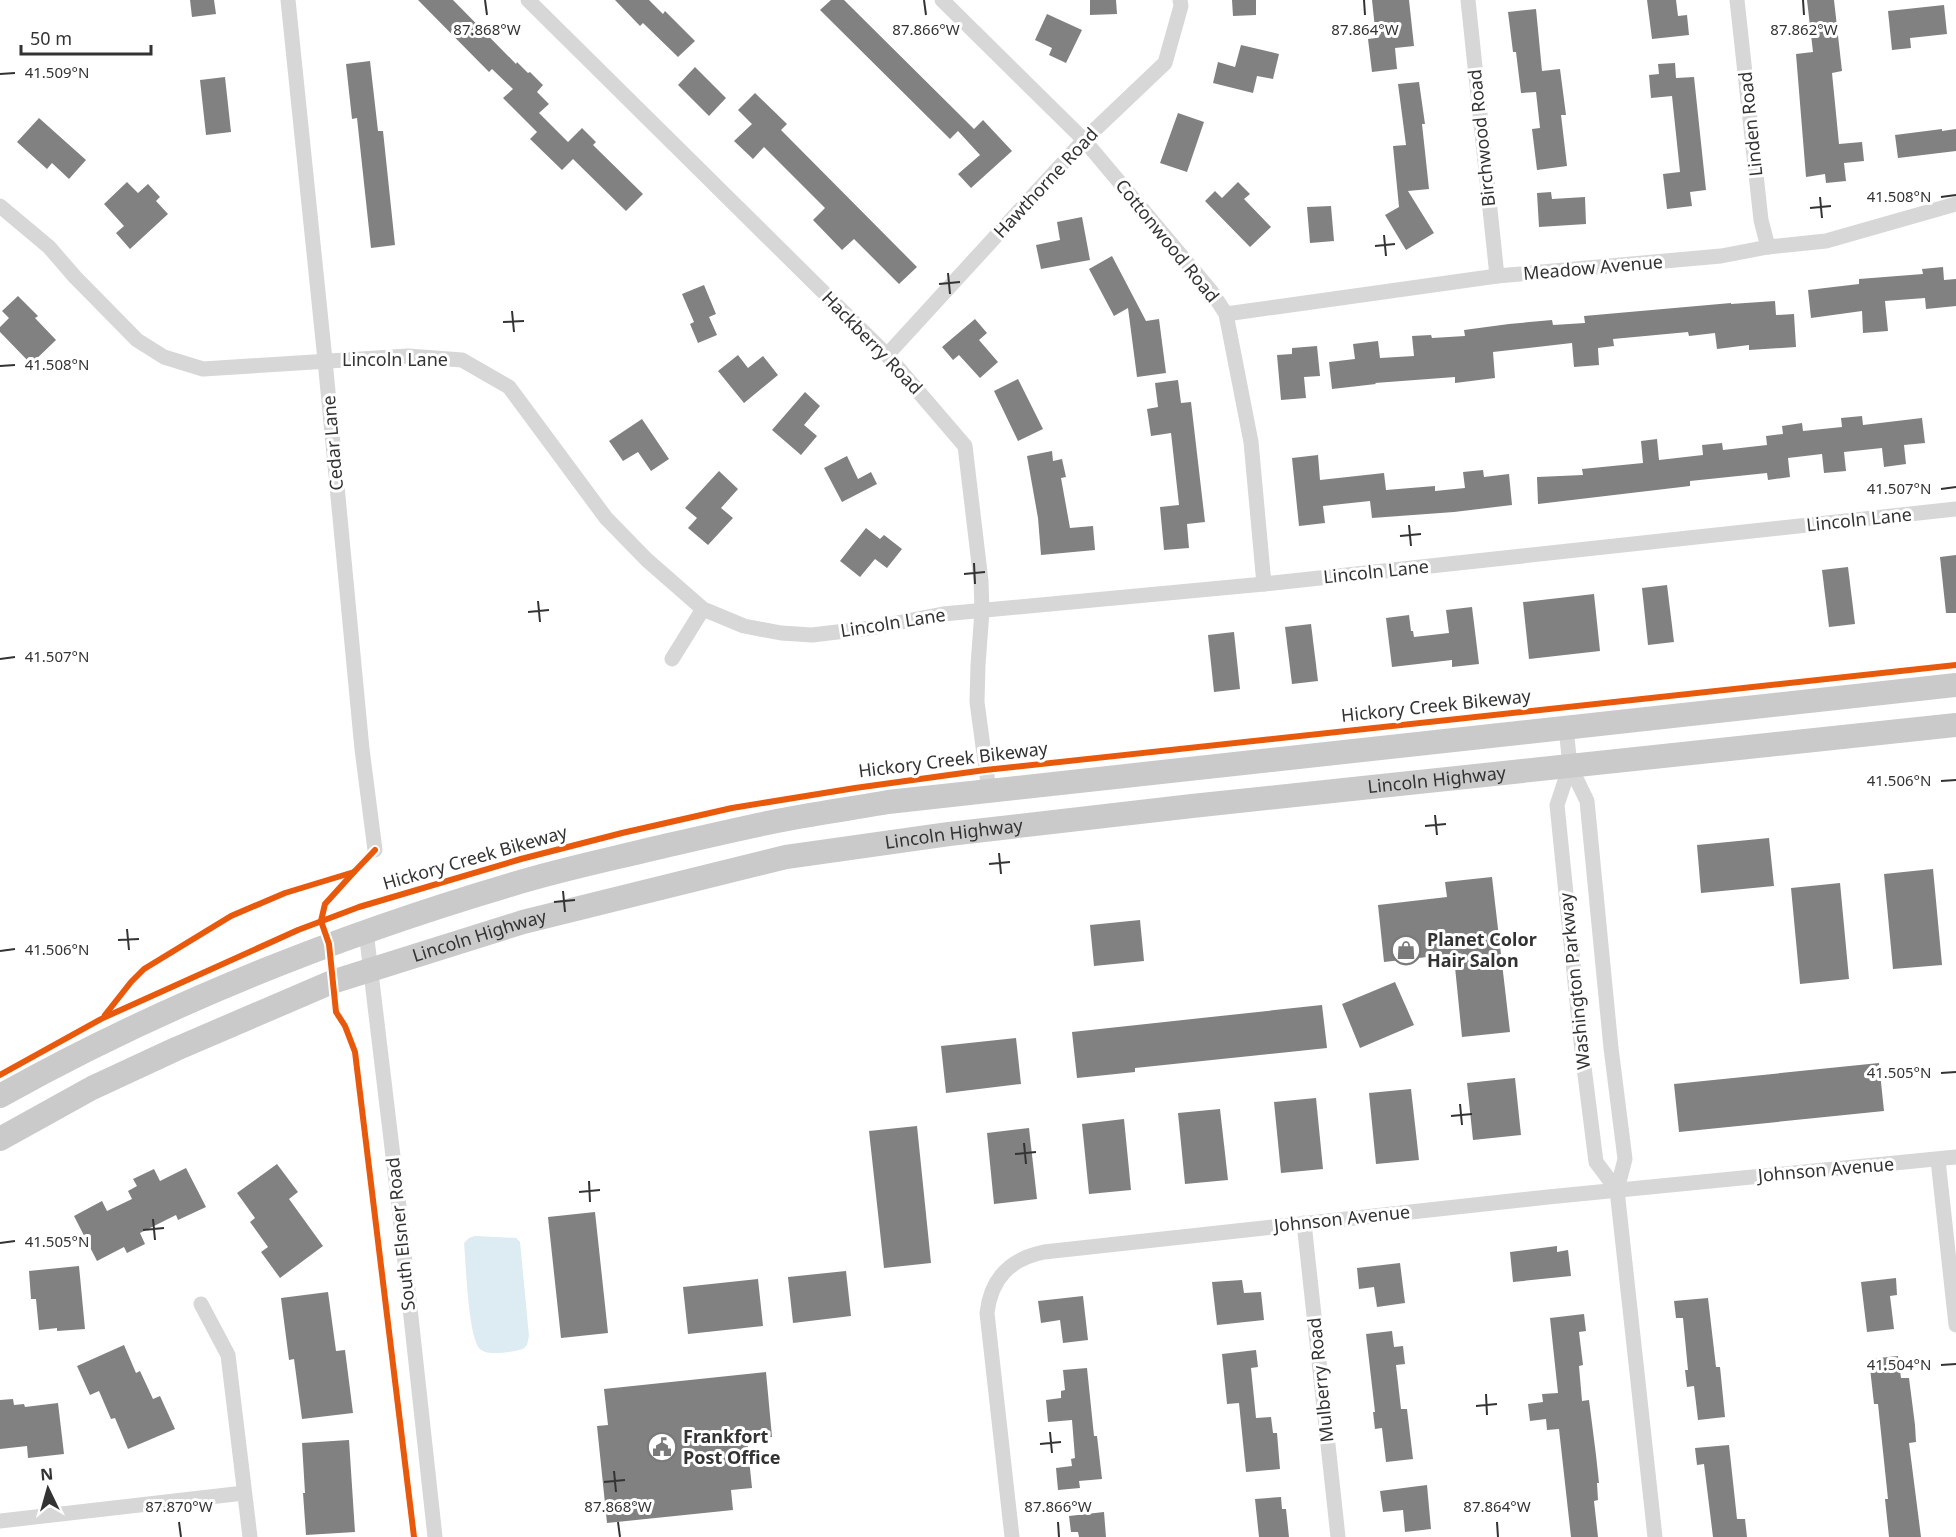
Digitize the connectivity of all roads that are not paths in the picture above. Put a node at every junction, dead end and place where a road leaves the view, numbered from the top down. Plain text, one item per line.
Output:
1 (288, 0) edge
2 (528, 0) edge
3 (942, 0) edge
4 (1180, 0) edge
5 (1468, 0) edge
6 (1737, 0) edge
7 (1084, 140) junction
8 (1956, 204) edge
9 (0, 206) edge
10 (1768, 247) junction
11 (1497, 276) junction
12 (1226, 314) junction
13 (887, 355) junction
14 (326, 360) junction
15 (1956, 509) edge
16 (1264, 584) junction
17 (703, 609) junction
18 (982, 611) junction
19 (672, 659) dead end
20 (1956, 685) edge
21 (1956, 725) edge
22 (1566, 728) junction
23 (1570, 766) junction
24 (988, 791) junction
25 (375, 850) dead end
26 (366, 932) junction
27 (370, 970) junction
28 (0, 1095) edge
29 (0, 1139) edge
30 (1956, 1157) edge
31 (1938, 1160) junction
32 (1617, 1190) junction
33 (1304, 1223) junction
34 (201, 1304) dead end
35 (1956, 1325) edge
36 (244, 1493) junction
37 (0, 1521) edge
38 (250, 1537) edge
39 (435, 1537) edge
40 (1012, 1537) edge
41 (1338, 1537) edge
42 (1655, 1537) edge

1 - 14 street, Cedar Lane
2 - 13 street, Hackberry Road
3 - 7 street, Cottonwood Road
4 - 7 street, Hawthorne Road
5 - 11 street, Birchwood Road
6 - 10 street, Linden Road
7 - 12 street, Cottonwood Road
7 - 13 street, Hawthorne Road
8 - 10 street, Meadow Avenue
9 - 14 street, Lincoln Lane
10 - 11 street, Meadow Avenue
11 - 12 street, Meadow Avenue
12 - 16 street, Cottonwood Road
13 - 18 street, Hackberry Road
14 - 17 street, Lincoln Lane
14 - 25 street, Cedar Lane
15 - 16 street, Lincoln Lane
16 - 18 street, Lincoln Lane
17 - 18 street, Lincoln Lane
17 - 19 street
18 - 24 street, Hackberry Road
20 - 22 main road, Lincoln Highway
21 - 23 main road, Lincoln Highway
22 - 23 street, Washington Parkway
22 - 24 main road, Lincoln Highway
23 - 27 main road, Lincoln Highway
23 - 32 street, Washington Parkway
23 - 32 street, Washington Parkway
24 - 26 main road, Lincoln Highway
26 - 27 street, South Elsner Road
26 - 28 main road, Lincoln Highway
27 - 29 main road, Lincoln Highway
27 - 39 street, South Elsner Road
30 - 31 street, Johnson Avenue
31 - 32 street, Johnson Avenue
31 - 35 street
32 - 33 street, Johnson Avenue
32 - 42 street, Washington Parkway
33 - 40 street, Johnson Avenue
33 - 41 street, Mulberry Road
34 - 36 street
36 - 37 street
36 - 38 street

